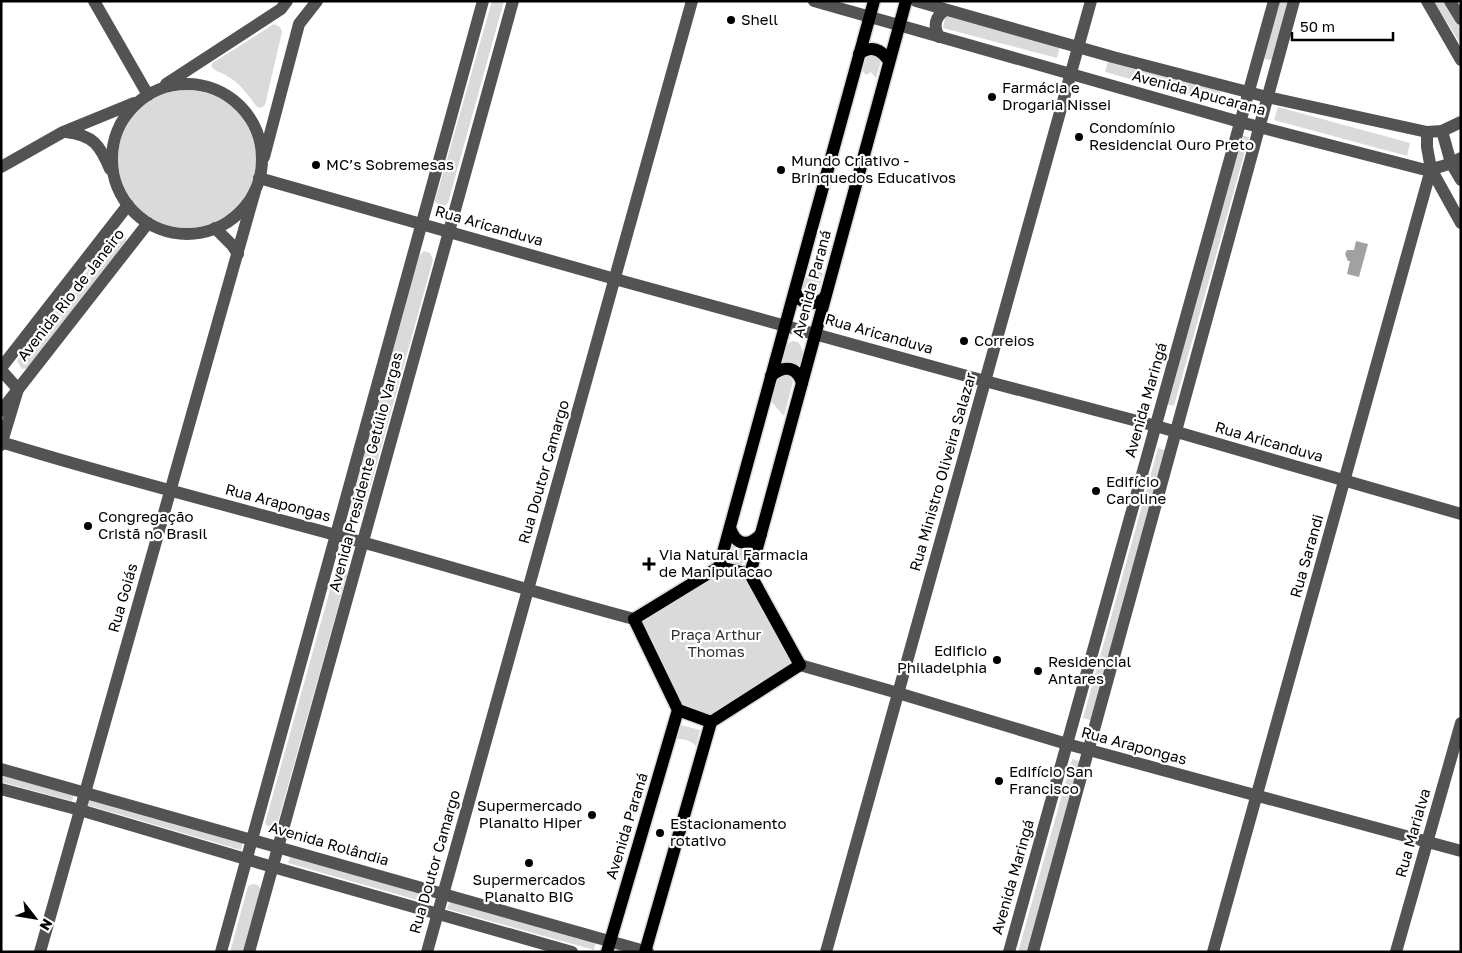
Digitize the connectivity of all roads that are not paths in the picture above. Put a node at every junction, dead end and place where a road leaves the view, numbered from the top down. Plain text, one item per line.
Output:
1 (94, 1) edge
2 (317, 1) edge
3 (483, 1) edge
4 (513, 1) edge
5 (692, 1) edge
6 (814, 1) edge
7 (874, 1) edge
8 (906, 1) edge
9 (916, 1) edge
10 (1091, 1) edge
11 (1274, 1) edge
12 (1294, 1) edge
13 (1427, 1) edge
14 (1450, 1) edge
15 (284, 5) edge
16 (945, 10) junction
17 (869, 17) junction
18 (1461, 19) edge
19 (299, 24) junction
20 (899, 25) junction
21 (939, 37) junction
22 (1078, 47) junction
23 (859, 54) junction
24 (1461, 60) edge
25 (889, 61) junction
26 (1071, 74) junction
27 (1248, 92) junction
28 (148, 96) junction
29 (1267, 97) junction
30 (1240, 122) junction
31 (1461, 122) edge
32 (1259, 126) junction
33 (1442, 131) junction
34 (64, 132) junction
35 (1427, 132) junction
36 (1456, 160) edge
37 (1, 167) edge
38 (1431, 169) junction
39 (260, 172) junction
40 (1461, 180) edge
41 (116, 185) junction
42 (255, 191) junction
43 (128, 205) junction
44 (1461, 223) edge
45 (148, 224) junction
46 (422, 224) junction
47 (215, 228) junction
48 (448, 232) junction
49 (238, 254) junction
50 (615, 279) junction
51 (794, 291) junction
52 (825, 297) junction
53 (785, 325) junction
54 (816, 334) junction
55 (1, 369) edge
56 (772, 376) junction
57 (985, 381) junction
58 (802, 383) junction
59 (18, 389) junction
60 (1, 411) edge
61 (1156, 426) junction
62 (1176, 432) junction
63 (2, 443) edge
64 (1344, 481) junction
65 (171, 491) junction
66 (1461, 514) edge
67 (730, 528) junction
68 (334, 534) junction
69 (761, 534) junction
70 (364, 543) junction
71 (719, 566) junction
72 (750, 574) junction
73 (528, 590) junction
74 (634, 619) junction
75 (1093, 650) junction
76 (1115, 654) junction
77 (800, 665) junction
78 (898, 693) junction
79 (678, 710) junction
80 (711, 722) junction
81 (1461, 723) edge
82 (1067, 744) junction
83 (1089, 750) junction
84 (1, 769) edge
85 (1, 789) edge
86 (85, 794) junction
87 (1257, 796) junction
88 (80, 810) junction
89 (252, 839) junction
90 (1427, 842) junction
91 (278, 846) junction
92 (1461, 851) edge
93 (246, 859) junction
94 (273, 867) junction
95 (443, 894) junction
96 (438, 913) junction
97 (608, 946) edge
98 (646, 951) edge
99 (40, 952) edge
100 (220, 952) edge
101 (249, 952) edge
102 (427, 952) edge
103 (572, 952) edge
104 (826, 952) edge
105 (1009, 952) edge
106 (1033, 952) edge
107 (1213, 952) edge
108 (1396, 952) edge

1 - 28 street
2 - 19 street
3 - 46 street, Avenida Presidente Getúlio Vargas
4 - 48 street, Avenida Presidente Getúlio Vargas
5 - 50 street, Rua Doutor Camargo
6 - 17 street, Avenida Apucarana
7 - 17 main road, Avenida Paraná
8 - 20 main road, Avenida Paraná
9 - 16 street, Avenida Apucarana
10 - 22 street, Rua Ministro Oliveira Salazar
11 - 27 street, Avenida Maringá
12 - 29 street
13 - 24 street
14 - 18 street
15 - 19 street
15 - 28 street
16 - 21 street
16 - 22 street, Avenida Apucarana
17 - 20 street, Avenida Apucarana
17 - 23 main road, Avenida Paraná
19 - 39 street
20 - 21 street, Avenida Apucarana
20 - 25 main road, Avenida Paraná
21 - 26 street, Avenida Apucarana
22 - 26 street, Rua Ministro Oliveira Salazar
22 - 27 street, Avenida Apucarana
23 - 25 main road
23 - 51 main road, Avenida Paraná
25 - 52 main road, Avenida Paraná
26 - 30 street, Avenida Apucarana
26 - 57 street, Rua Ministro Oliveira Salazar
27 - 29 street, Avenida Apucarana
27 - 30 street, Avenida Maringá
28 - 34 street
28 - 39 street
28 - 41 street
29 - 32 street
29 - 35 street, Avenida Apucarana
30 - 32 street, Avenida Apucarana
30 - 61 street, Avenida Maringá
31 - 33 street, Avenida Apucarana
32 - 38 street, Avenida Apucarana
32 - 62 street
33 - 35 street, Avenida Apucarana
33 - 36 street
34 - 37 street
34 - 41 street
35 - 38 street
36 - 38 street, Avenida Apucarana
36 - 40 street
38 - 44 street
38 - 64 street, Rua Sarandi
39 - 42 street
39 - 46 street, Rua Aricanduva
41 - 43 street
42 - 47 street
42 - 49 street, Rua Goiás
43 - 45 street
43 - 55 street, Avenida Rio de Janeiro
45 - 47 street
45 - 59 street, Avenida Rio de Janeiro
46 - 48 street, Rua Aricanduva
46 - 68 street, Avenida Presidente Getúlio Vargas
47 - 49 street
48 - 50 street, Rua Aricanduva
48 - 70 street, Avenida Presidente Getúlio Vargas
49 - 65 street, Rua Goiás
50 - 53 street, Rua Aricanduva
50 - 73 street, Rua Doutor Camargo
51 - 52 main road
51 - 53 main road, Avenida Paraná
52 - 54 main road, Avenida Paraná
53 - 54 street, Rua Aricanduva
53 - 56 main road, Avenida Paraná
54 - 57 street, Rua Aricanduva
54 - 58 main road, Avenida Paraná
55 - 59 street
56 - 58 main road
56 - 67 main road, Avenida Paraná
57 - 61 street, Rua Aricanduva
57 - 78 street, Rua Ministro Oliveira Salazar
58 - 69 main road, Avenida Paraná
59 - 60 street, Avenida Rio de Janeiro
59 - 63 street
61 - 62 street, Rua Aricanduva
61 - 75 street, Avenida Maringá
62 - 64 street, Rua Aricanduva
62 - 76 street
63 - 65 street, Rua Arapongas
64 - 66 street, Rua Aricanduva
64 - 87 street, Rua Sarandi
65 - 68 street, Rua Arapongas
65 - 86 street, Rua Goiás
67 - 69 main road
67 - 71 main road, Avenida Paraná
68 - 70 street, Rua Arapongas
68 - 89 street, Avenida Presidente Getúlio Vargas
69 - 72 main road, Avenida Paraná
70 - 73 street, Rua Arapongas
70 - 91 street, Avenida Presidente Getúlio Vargas
71 - 72 main road
71 - 74 main road
72 - 77 main road
73 - 74 street, Rua Arapongas
73 - 95 street, Rua Doutor Camargo
74 - 79 main road
75 - 76 street
75 - 82 street, Avenida Maringá
76 - 83 street
77 - 78 street, Rua Arapongas
77 - 80 main road
78 - 82 street, Rua Arapongas
78 - 104 street, Rua Ministro Oliveira Salazar
79 - 80 main road
79 - 97 main road, Avenida Paraná
80 - 98 main road
81 - 90 street, Rua Marialva
82 - 83 street, Rua Arapongas
82 - 105 street, Avenida Maringá
83 - 87 street, Rua Arapongas
83 - 106 street
84 - 86 street, Avenida Rolândia
85 - 88 street
86 - 88 street, Rua Goiás
86 - 89 street, Avenida Rolândia
87 - 90 street, Rua Arapongas
87 - 107 street, Rua Sarandi
88 - 93 street
88 - 99 street, Rua Goiás
89 - 91 street, Avenida Rolândia
89 - 93 street, Avenida Presidente Getúlio Vargas
90 - 92 street, Rua Arapongas
90 - 108 street, Rua Marialva
91 - 94 street, Avenida Presidente Getúlio Vargas
91 - 95 street, Avenida Rolândia
93 - 94 street
93 - 100 street, Avenida Presidente Getúlio Vargas
94 - 96 street
94 - 101 street, Avenida Presidente Getúlio Vargas
95 - 96 street, Rua Doutor Camargo
95 - 97 street, Avenida Rolândia
96 - 102 street, Rua Doutor Camargo
96 - 103 street
97 - 98 street, Avenida Rolândia

